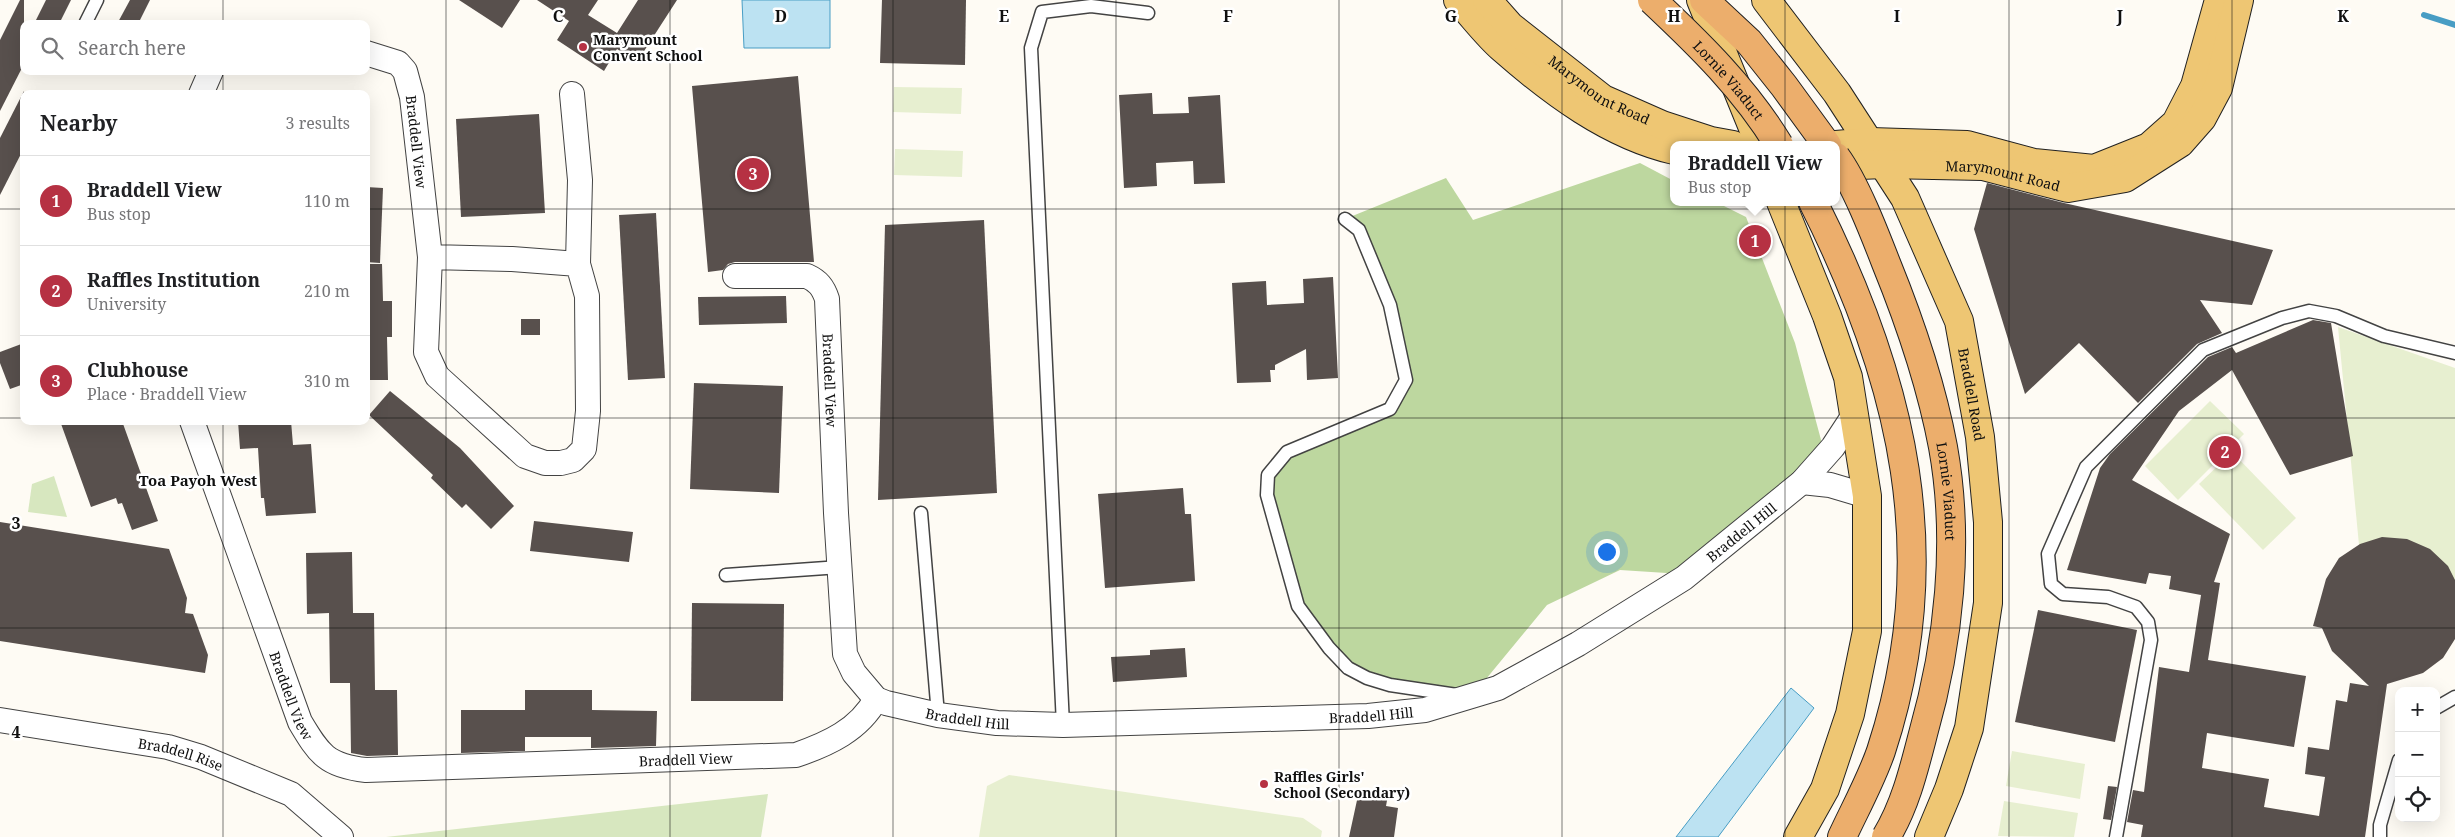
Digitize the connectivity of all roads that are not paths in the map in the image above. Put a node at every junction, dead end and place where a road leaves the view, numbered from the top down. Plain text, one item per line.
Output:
1 (97, 0) edge
2 (1458, 0) edge
3 (1487, 0) edge
4 (1652, 0) edge
5 (1702, 0) edge
6 (1766, 0) edge
7 (2219, 0) edge
8 (2239, 0) edge
9 (1148, 13) dead end
10 (87, 20) edge
11 (370, 54) edge
12 (209, 75) edge
13 (203, 90) edge
14 (572, 94) dead end
15 (1711, 141) edge
16 (1758, 141) edge
17 (1777, 141) edge
18 (1824, 141) edge
19 (1840, 146) edge
20 (1670, 149) edge
21 (1878, 153) junction
22 (1840, 165) edge
23 (1840, 165) edge
24 (1783, 206) edge
25 (1815, 206) edge
26 (1345, 219) dead end
27 (430, 257) junction
28 (578, 264) junction
29 (735, 276) dead end
30 (2455, 353) edge
31 (1854, 415) junction
32 (193, 425) edge
33 (1802, 482) junction
34 (1868, 496) junction
35 (921, 513) dead end
36 (840, 567) junction
37 (726, 576) dead end
38 (1472, 697) junction
39 (2455, 697) edge
40 (876, 699) junction
41 (2440, 706) edge
42 (938, 715) junction
43 (0, 720) edge
44 (1063, 725) junction
45 (0, 734) edge
46 (199, 763) junction
47 (2395, 774) edge
48 (318, 837) edge
49 (342, 837) edge
50 (1798, 837) edge
51 (1842, 837) edge
52 (1886, 837) edge
53 (1929, 837) edge
54 (2116, 837) edge
55 (2380, 837) edge

1 - 10 lane
2 - 20 main road, Marymount Road
3 - 15 main road, Marymount Road
4 - 17 highway, Lornie Viaduct, bridge
5 - 16 main road
5 - 18 highway
6 - 21 main road, Braddell Road
7 - 21 main road, Marymount Road
8 - 21 main road, Marymount Road
9 - 44 lane
11 - 27 street, Braddell View
12 - 13 street
14 - 28 street
19 - 21 main road, Marymount Road
21 - 22 main road, Marymount Road
21 - 53 main road, Braddell Road
23 - 52 highway, Lornie Viaduct, bridge
24 - 31 main road
25 - 51 highway
26 - 38 lane
27 - 28 street
27 - 28 street, Braddell View
29 - 36 street, Braddell View
30 - 54 lane
31 - 33 street, Braddell Hill
31 - 34 main road
32 - 40 street, Braddell View
33 - 34 street
33 - 38 street, Braddell Hill
34 - 50 main road
35 - 42 lane
36 - 37 lane
36 - 40 street, Braddell View
38 - 44 street, Braddell Hill
39 - 41 lane
40 - 42 street, Braddell Hill
42 - 44 street, Braddell Hill
43 - 46 street, Braddell Rise
45 - 46 street, Braddell Rise
46 - 48 street, Braddell Rise
46 - 49 street, Braddell Rise
47 - 55 lane

